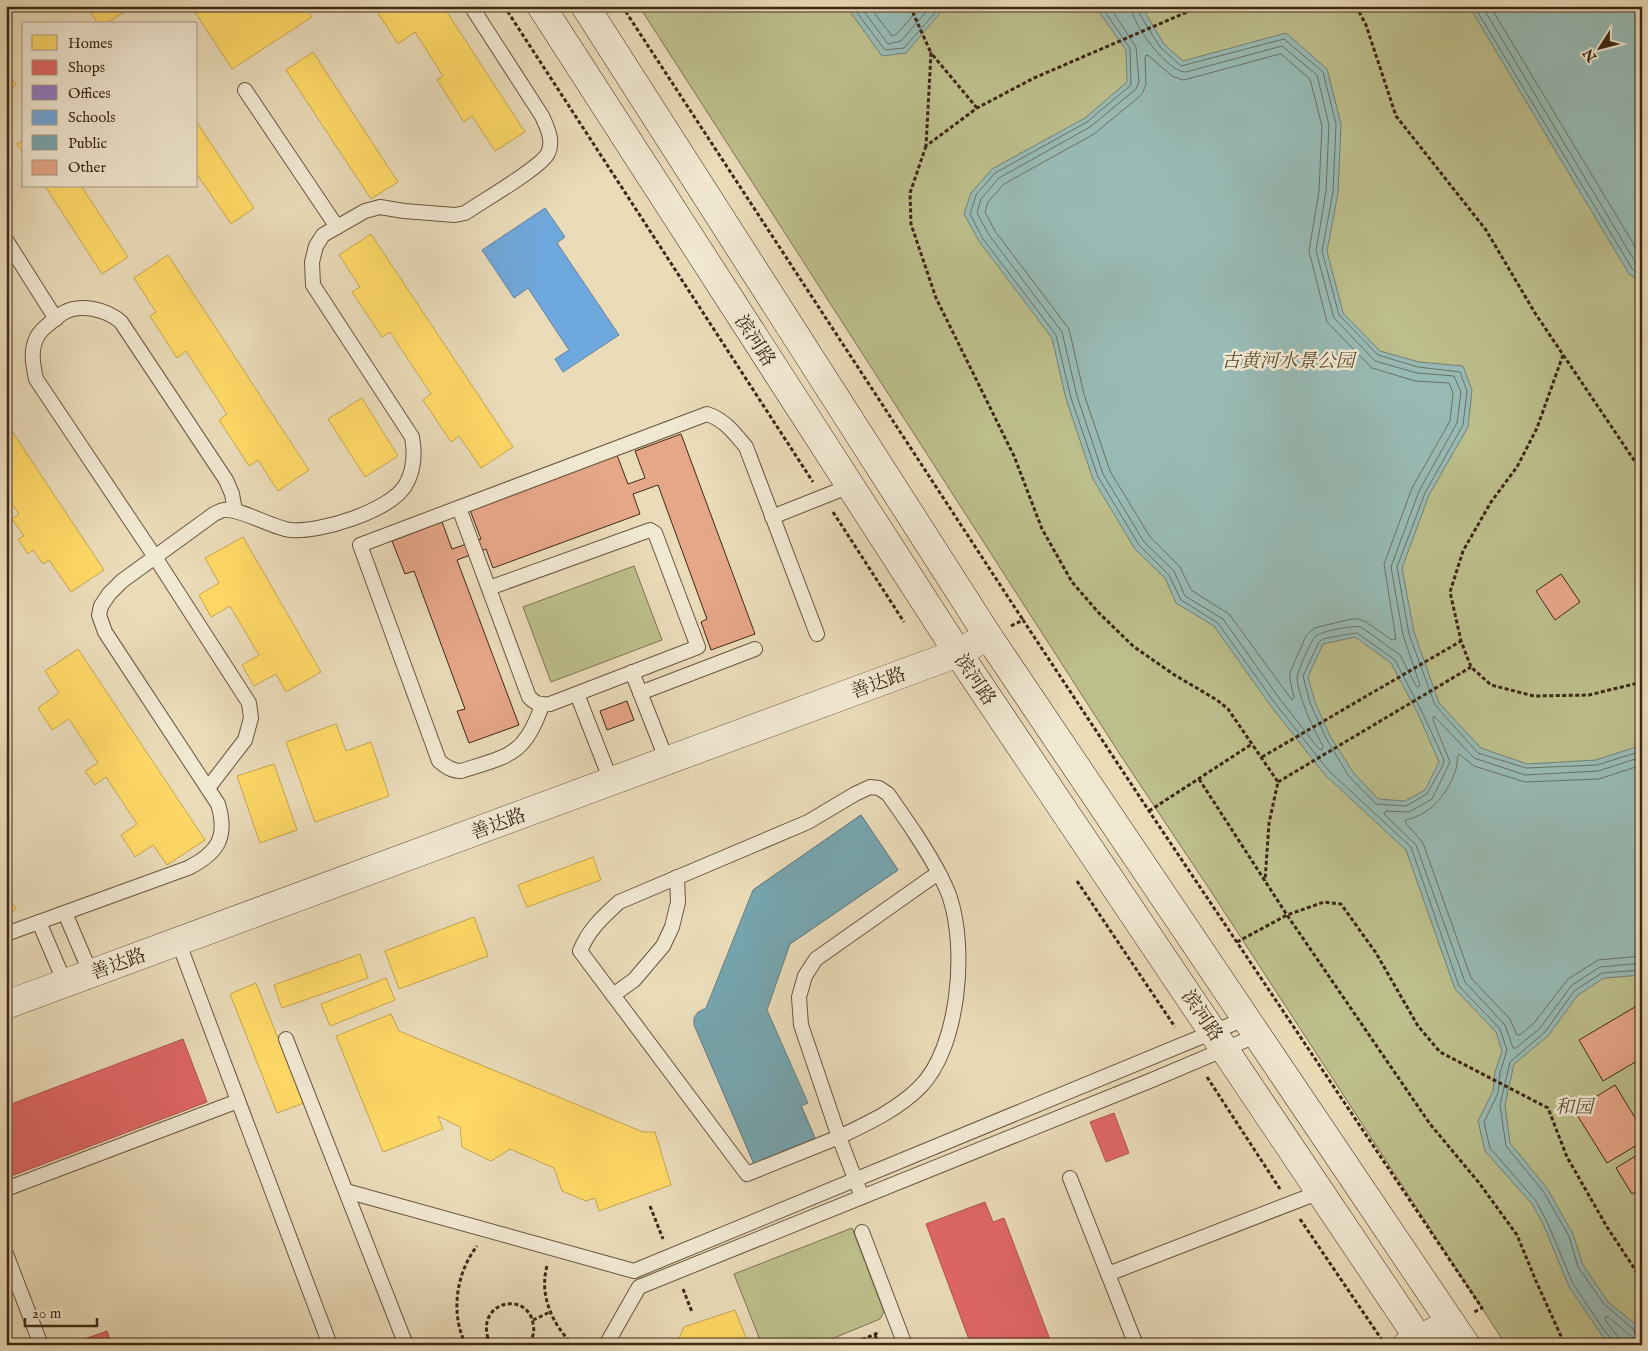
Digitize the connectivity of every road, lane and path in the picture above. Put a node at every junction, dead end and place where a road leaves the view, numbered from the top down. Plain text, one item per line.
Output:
1 (471, 6) edge
2 (541, 6) edge
3 (585, 6) edge
4 (622, 6) edge
5 (910, 6) edge
6 (1201, 6) edge
7 (1356, 6) edge
8 (931, 53) junction
9 (245, 90) dead end
10 (978, 108) junction
11 (926, 146) junction
12 (337, 227) junction
13 (6, 240) edge
14 (56, 319) junction
15 (1563, 355) junction
16 (1642, 472) edge
17 (850, 486) junction
18 (459, 508) junction
19 (235, 512) junction
20 (772, 517) junction
21 (155, 557) junction
22 (489, 588) junction
23 (1023, 620) junction
24 (816, 634) dead end
25 (988, 636) junction
26 (1461, 641) junction
27 (754, 649) dead end
28 (958, 653) junction
29 (1471, 667) junction
30 (632, 672) junction
31 (1642, 682) edge
32 (640, 693) junction
33 (577, 694) junction
34 (542, 705) junction
35 (1252, 744) junction
36 (1262, 757) junction
37 (667, 761) junction
38 (1199, 779) junction
39 (611, 781) junction
40 (1278, 782) junction
41 (208, 788) junction
42 (1149, 812) junction
43 (938, 872) junction
44 (677, 877) junction
45 (1265, 881) junction
46 (65, 912) junction
47 (1287, 914) junction
48 (39, 922) junction
49 (6, 934) edge
50 (178, 941) junction
51 (1236, 942) junction
52 (90, 974) junction
53 (65, 983) junction
54 (613, 995) junction
55 (6, 1005) edge
56 (1252, 1027) junction
57 (286, 1039) dead end
58 (1220, 1040) junction
59 (1143, 1061) junction
60 (1152, 1080) junction
61 (238, 1101) junction
62 (839, 1137) junction
63 (1070, 1178) dead end
64 (855, 1179) junction
65 (6, 1189) edge
66 (346, 1191) junction
67 (1320, 1192) junction
68 (862, 1197) junction
69 (489, 1230) junction
70 (862, 1232) dead end
71 (552, 1248) junction
72 (6, 1254) edge
73 (1108, 1274) junction
74 (1642, 1280) edge
75 (550, 1312) junction
76 (533, 1320) junction
77 (1451, 1323) junction
78 (897, 1326) junction
79 (875, 1335) junction
80 (488, 1338) junction
81 (1416, 1343) edge
82 (41, 1345) edge
83 (330, 1345) edge
84 (406, 1345) edge
85 (466, 1345) edge
86 (474, 1345) edge
87 (492, 1345) edge
88 (527, 1345) edge
89 (572, 1345) edge
90 (606, 1345) edge
91 (850, 1345) edge
92 (879, 1345) edge
93 (905, 1345) edge
94 (1136, 1345) edge
95 (1466, 1345) edge
96 (1565, 1345) edge

1 - 12 lane
2 - 17 main road, 滨河路
3 - 25 main road, 滨河路
4 - 23 path
5 - 8 path
6 - 10 path
7 - 15 path
8 - 10 path
8 - 11 path
9 - 12 lane
10 - 11 path
11 - 35 path
12 - 19 lane
13 - 14 lane
14 - 19 lane
14 - 21 lane
15 - 16 path
15 - 26 path
17 - 20 lane
17 - 28 main road, 滨河路
18 - 20 lane
18 - 22 lane
18 - 34 lane
19 - 21 lane
20 - 24 lane
21 - 41 lane
21 - 41 lane
22 - 30 lane
22 - 34 lane
23 - 25 path
23 - 42 path
25 - 28 main road, 善达路
25 - 56 main road, 滨河路
26 - 29 path
26 - 36 path
27 - 32 lane
28 - 37 main road, 善达路
28 - 58 main road, 滨河路
29 - 31 path
29 - 40 path
30 - 32 lane
30 - 33 lane
32 - 37 lane
33 - 34 lane
33 - 39 lane
35 - 36 path
35 - 38 path
36 - 40 path
37 - 39 main road, 善达路
38 - 42 path
38 - 45 path
39 - 50 main road, 善达路
40 - 45 path
41 - 46 lane
42 - 51 path
43 - 44 lane
43 - 62 lane
43 - 62 lane
44 - 54 lane
44 - 54 lane
45 - 47 path
46 - 48 lane
46 - 52 lane
47 - 51 path
47 - 74 path
47 - 96 path
48 - 49 lane
48 - 53 lane
50 - 52 main road, 善达路
50 - 61 lane
51 - 77 path
52 - 53 main road, 善达路
53 - 55 main road, 善达路
54 - 62 lane
56 - 58 lane
56 - 58 lane
56 - 77 main road, 滨河路
57 - 66 lane
58 - 59 lane
58 - 60 lane
58 - 67 main road, 滨河路
59 - 60 lane
59 - 64 lane
60 - 68 lane
61 - 65 lane
61 - 83 lane
62 - 64 lane
63 - 73 lane
64 - 68 lane
64 - 71 lane
66 - 69 lane
66 - 84 lane
67 - 73 lane
67 - 81 main road, 滨河路
68 - 90 lane
69 - 71 lane
69 - 85 path
70 - 78 lane
71 - 75 path
72 - 82 lane
73 - 94 lane
75 - 76 path
75 - 89 path
76 - 80 path
76 - 88 path
77 - 81 main road
77 - 95 main road, 滨河路
78 - 79 path
78 - 93 lane
79 - 91 path
79 - 92 path
80 - 86 path
80 - 87 path

